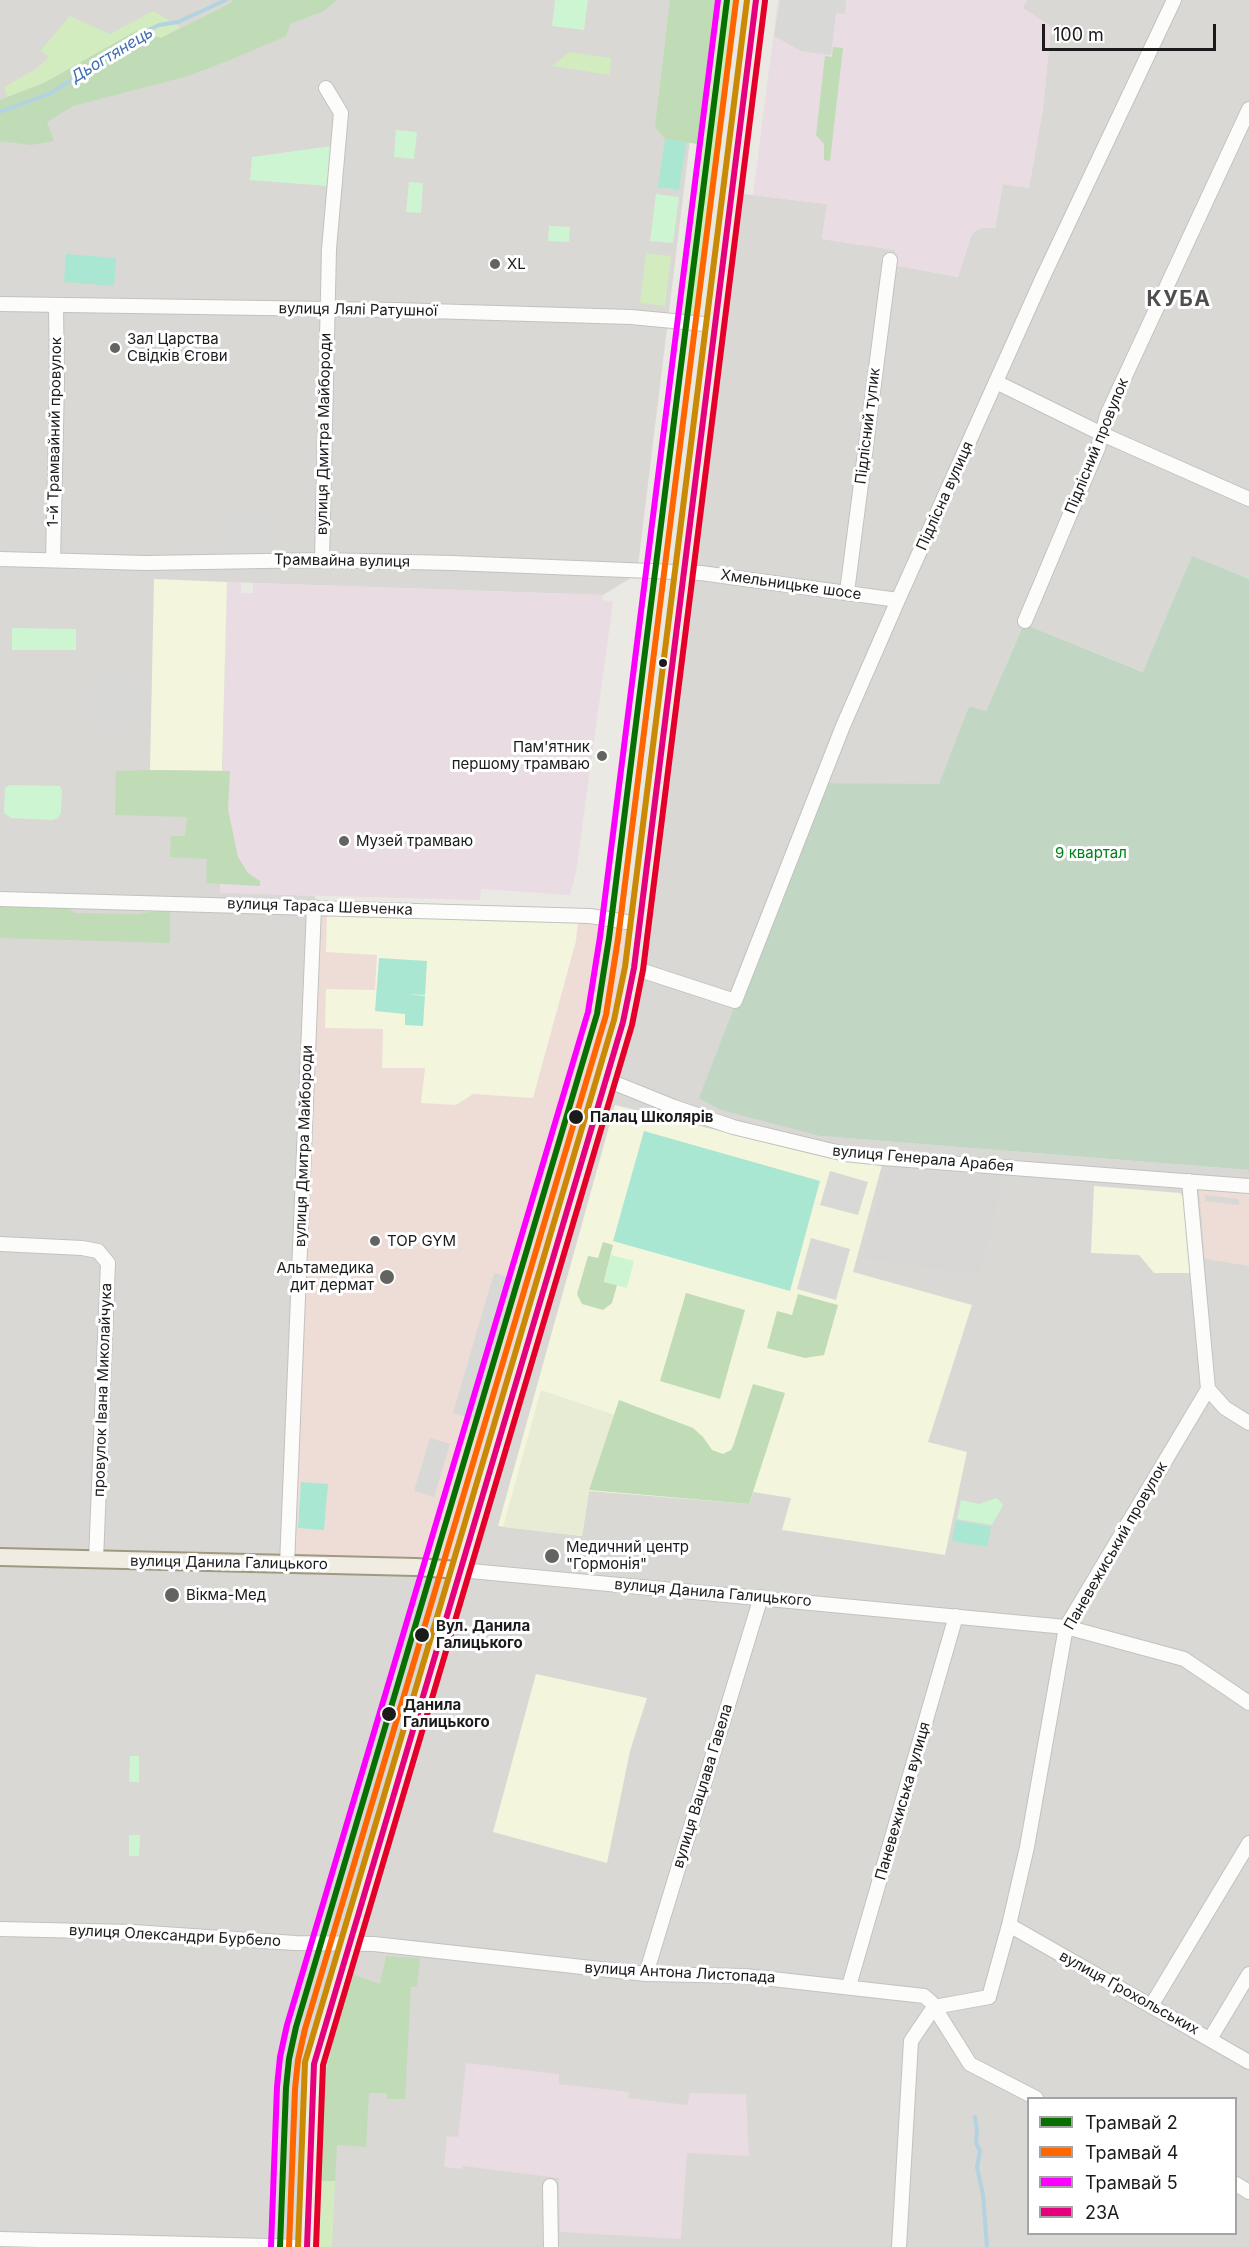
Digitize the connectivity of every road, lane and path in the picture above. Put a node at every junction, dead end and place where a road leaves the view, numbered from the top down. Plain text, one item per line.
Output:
1 (756, 0) edge
2 (1174, 0) edge
3 (326, 88) dead end
4 (1249, 110) edge
5 (890, 260) dead end
6 (0, 304) edge
7 (56, 305) junction
8 (327, 309) junction
9 (715, 325) junction
10 (996, 382) junction
11 (1102, 434) junction
12 (1249, 499) edge
13 (0, 559) edge
14 (53, 560) junction
15 (322, 560) junction
16 (684, 573) junction
17 (847, 592) junction
18 (898, 600) junction
19 (1024, 621) dead end
20 (0, 899) edge
21 (314, 907) junction
22 (639, 924) junction
23 (633, 968) junction
24 (607, 1080) junction
25 (1189, 1181) junction
26 (1249, 1186) edge
27 (0, 1244) edge
28 (1208, 1389) junction
29 (1249, 1423) edge
30 (0, 1557) edge
31 (96, 1560) junction
32 (287, 1565) junction
33 (460, 1570) junction
34 (761, 1597) junction
35 (956, 1616) junction
36 (1066, 1627) junction
37 (1249, 1703) edge
38 (1249, 1843) edge
39 (1009, 1925) junction
40 (0, 1929) edge
41 (350, 1943) junction
42 (646, 1974) junction
43 (1249, 1974) edge
44 (849, 1986) junction
45 (1151, 2006) junction
46 (934, 2007) junction
47 (1210, 2039) junction
48 (1249, 2062) edge
49 (1034, 2097) edge
50 (550, 2186) dead end
51 (0, 2239) edge
52 (307, 2247) edge
53 (551, 2247) edge
54 (900, 2247) edge

1 - 9 main road
2 - 10 street, Підлісна вулиця
3 - 8 street, вулиця Дмитра Майбороди
4 - 11 street, Підлісний провулок
5 - 17 street, Підлісний тупик
6 - 7 street, вулиця Лялі Ратушної
7 - 8 street, вулиця Лялі Ратушної
7 - 14 street, 1-й Трамвайний провулок
8 - 9 street, вулиця Лялі Ратушної
8 - 15 street, вулиця Дмитра Майбороди
9 - 16 main road
10 - 11 street
10 - 18 street, Підлісна вулиця
11 - 12 street
11 - 19 street, Підлісний провулок
13 - 14 street, Трамвайна вулиця
14 - 15 street, Трамвайна вулиця
15 - 16 street, Трамвайна вулиця
16 - 17 street, Хмельницьке шосе
16 - 22 main road
17 - 18 street, Хмельницьке шосе
18 - 23 street, Підлісна вулиця
20 - 21 street, вулиця Тараса Шевченка
21 - 22 street, вулиця Тараса Шевченка
21 - 32 street, вулиця Дмитра Майбороди
22 - 23 main road
23 - 24 main road
24 - 25 street, вулиця Генерала Арабея
24 - 33 main road
25 - 26 street, вулиця Генерала Арабея
25 - 28 street
27 - 31 street, провулок Івана Миколайчука
28 - 29 street
28 - 36 street, Паневежиський провулок
30 - 31 main road, вулиця Данила Галицького
31 - 32 main road, вулиця Данила Галицького
32 - 33 main road, вулиця Данила Галицького
33 - 34 street, вулиця Данила Галицького
33 - 41 main road
34 - 35 street, вулиця Данила Галицького
34 - 42 street, вулиця Вацлава Гавела
35 - 36 street, вулиця Данила Галицького
35 - 44 street, Паневежиська вулиця
36 - 37 street, вулиця Данила Галицького
36 - 39 street, Паневежиський провулок
38 - 45 street
39 - 45 street, вулиця Ґрохольських
39 - 46 street, Паневежиський провулок
40 - 41 street, вулиця Олександри Бурбело
41 - 42 street, вулиця Антона Листопада
41 - 52 main road
42 - 44 street, вулиця Антона Листопада
43 - 47 street
44 - 46 street, вулиця Антона Листопада
45 - 47 street, вулиця Ґрохольських
46 - 49 street
46 - 54 street
47 - 48 street, вулиця Ґрохольських
50 - 53 street
51 - 52 street

